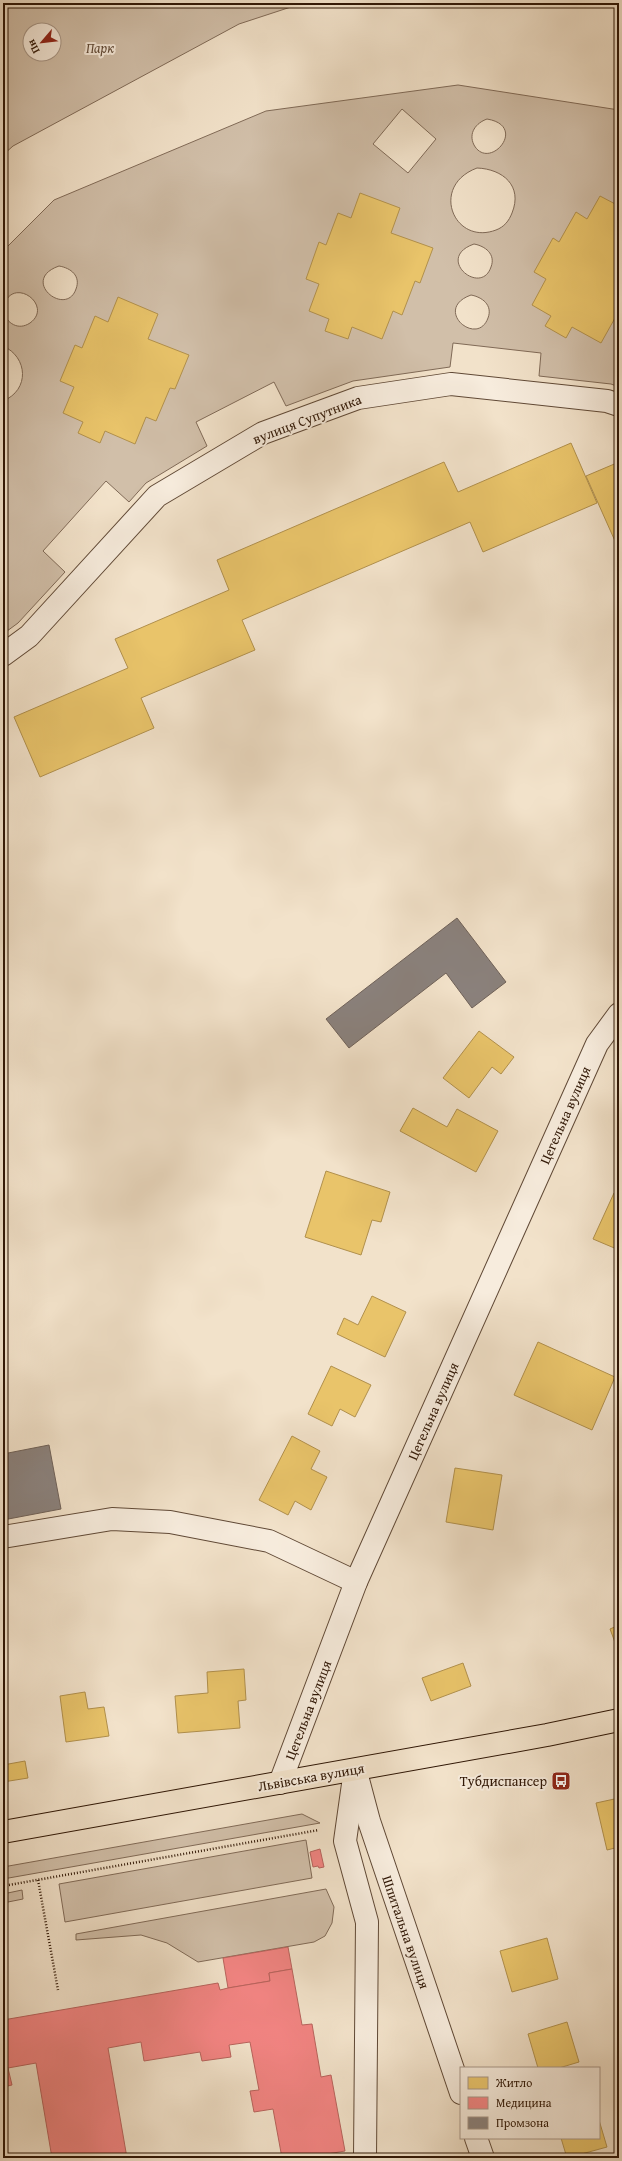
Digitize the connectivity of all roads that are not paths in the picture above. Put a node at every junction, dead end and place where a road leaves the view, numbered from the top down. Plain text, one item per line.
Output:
1 (619, 405) edge
2 (3, 655) edge
3 (619, 1014) edge
4 (3, 1537) edge
5 (356, 1582) junction
6 (619, 1720) edge
7 (355, 1770) junction
8 (280, 1783) junction
9 (3, 1832) edge
10 (460, 2090) edge
11 (476, 2139) edge
12 (365, 2158) edge
13 (483, 2158) edge

1 - 2 street, вулиця Супутника
3 - 5 street, Цегельна вулиця
4 - 5 street
5 - 8 street, Цегельна вулиця
6 - 7 main road, Львівська вулиця
7 - 8 main road, Львівська вулиця
7 - 10 street, Шпитальна вулиця
7 - 12 street
8 - 9 main road, Львівська вулиця
11 - 13 street

